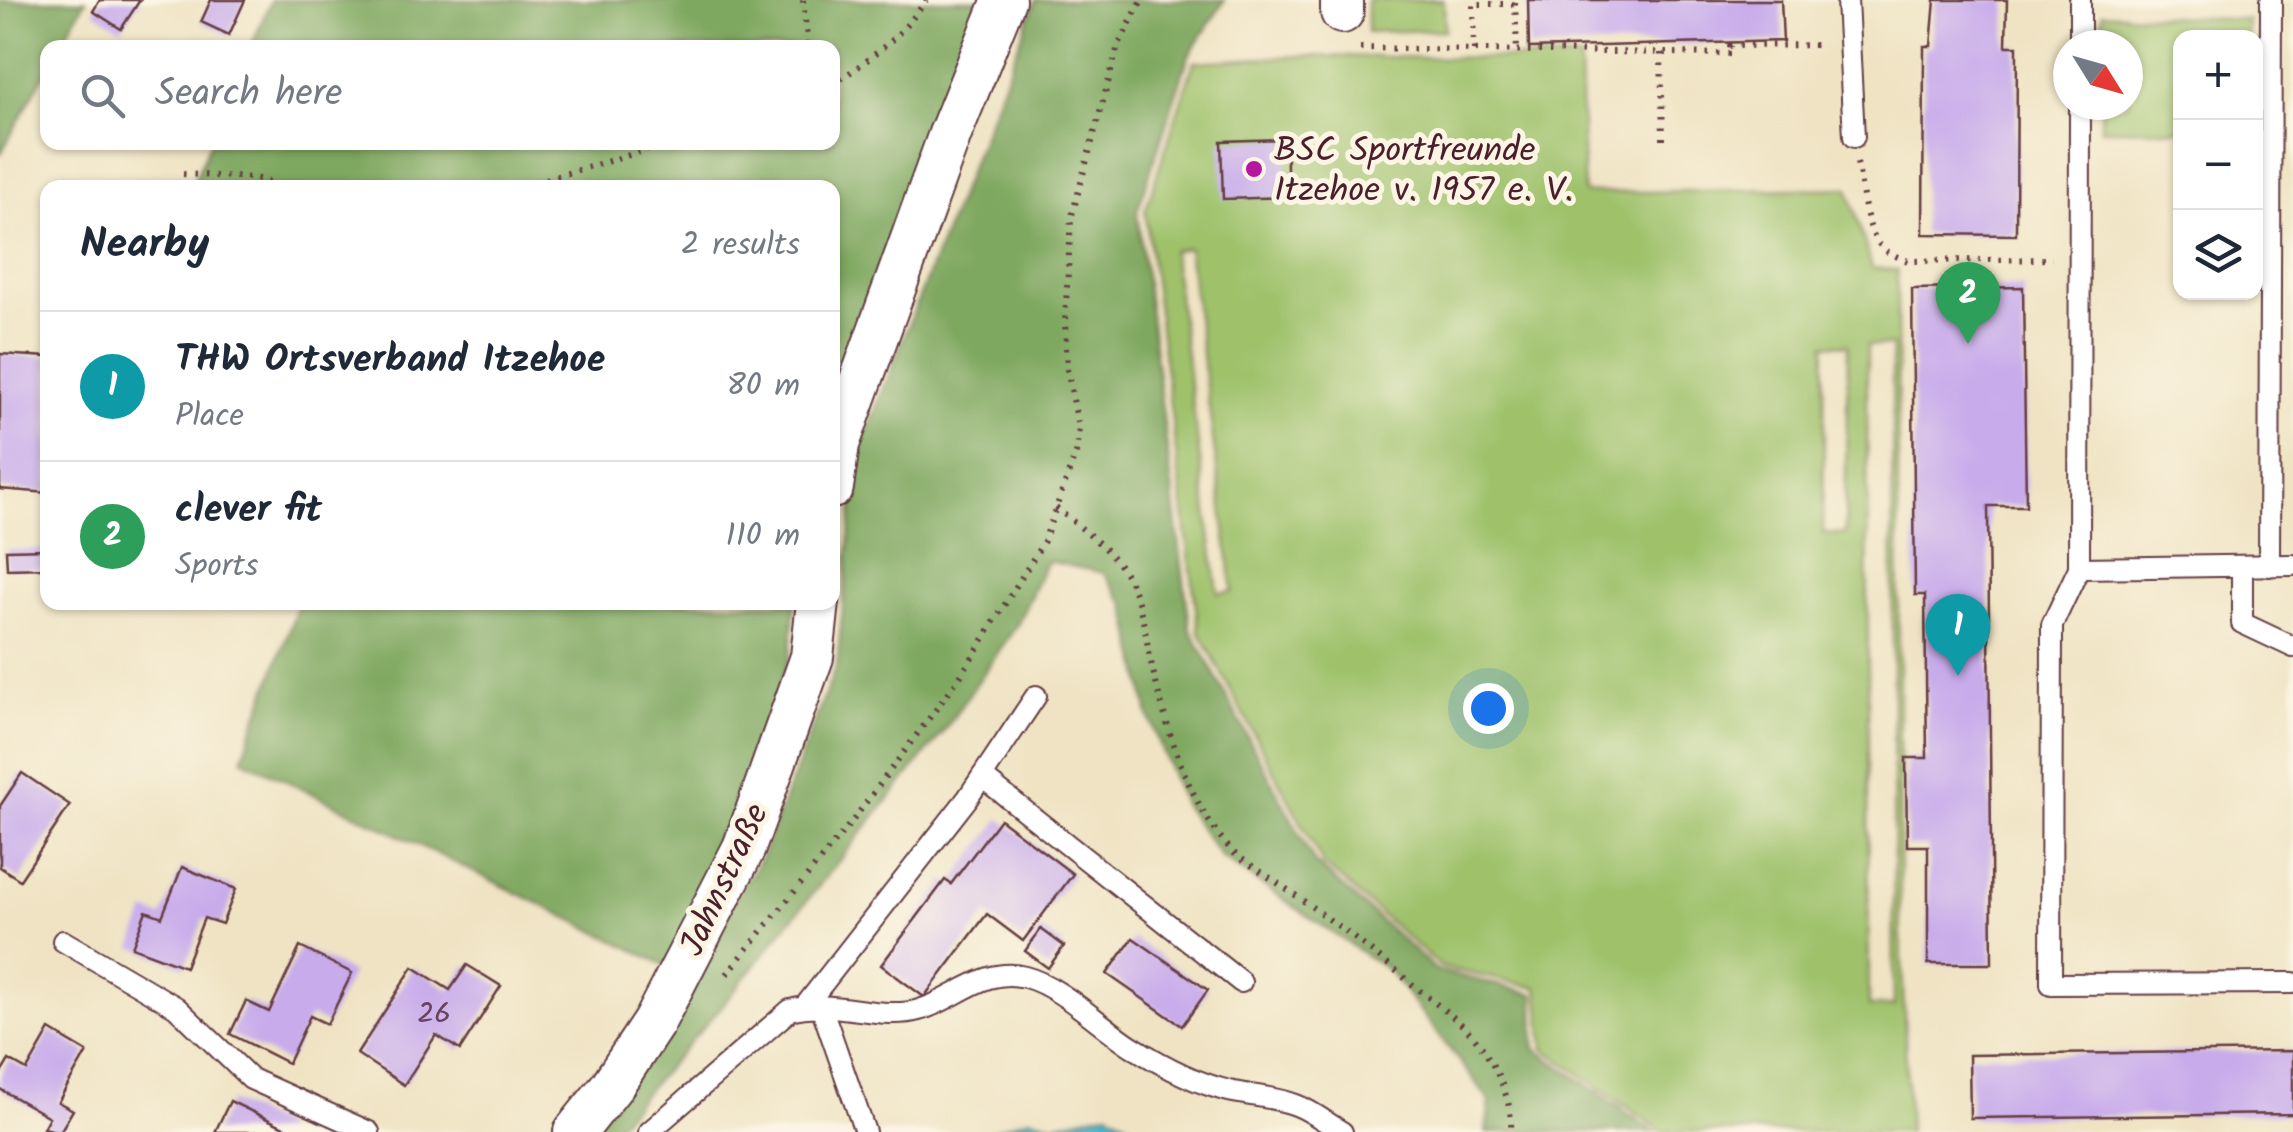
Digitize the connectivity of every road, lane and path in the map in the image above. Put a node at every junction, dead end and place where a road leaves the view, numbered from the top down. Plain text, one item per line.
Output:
1 (803, 0) edge
2 (926, 0) edge
3 (1004, 0) edge
4 (1142, 0) edge
5 (1847, 0) edge
6 (2080, 0) edge
7 (2271, 0) edge
8 (1515, 2) edge
9 (1342, 6) edge
10 (2080, 30) edge
11 (807, 40) edge
12 (1848, 45) junction
13 (1474, 50) junction
14 (1517, 51) junction
15 (1661, 53) junction
16 (840, 79) edge
17 (2080, 120) edge
18 (1854, 138) joint
19 (1663, 139) dead end
20 (647, 150) edge
21 (183, 174) dead end
22 (262, 180) edge
23 (543, 180) edge
24 (2080, 259) junction
25 (840, 438) edge
26 (1056, 508) junction
27 (2242, 566) junction
28 (2269, 566) junction
29 (2293, 566) edge
30 (2079, 568) junction
31 (817, 610) edge
32 (2293, 647) edge
33 (1036, 696) dead end
34 (982, 776) junction
35 (63, 941) dead end
36 (720, 981) dead end
37 (1241, 982) dead end
38 (2293, 983) edge
39 (814, 1006) junction
40 (369, 1132) edge
41 (575, 1132) edge
42 (649, 1132) edge
43 (865, 1132) edge
44 (1342, 1132) edge
45 (1512, 1132) edge

1 - 11 path
2 - 16 path
3 - 25 street
4 - 26 path
5 - 12 lane
6 - 10 lane
7 - 28 lane
8 - 13 path
8 - 14 path
9 - 13 path
12 - 15 path
12 - 18 lane
13 - 14 path
14 - 15 path
15 - 19 path
17 - 24 lane
18 - 24 path
20 - 23 path
21 - 22 path
24 - 30 lane
26 - 36 path
26 - 45 path
27 - 28 lane
27 - 30 lane
27 - 32 lane
28 - 29 lane
30 - 38 lane
31 - 41 street, Jahnstraße
33 - 34 lane
34 - 37 lane
34 - 39 lane
35 - 40 lane
39 - 42 lane
39 - 43 lane
39 - 44 lane

